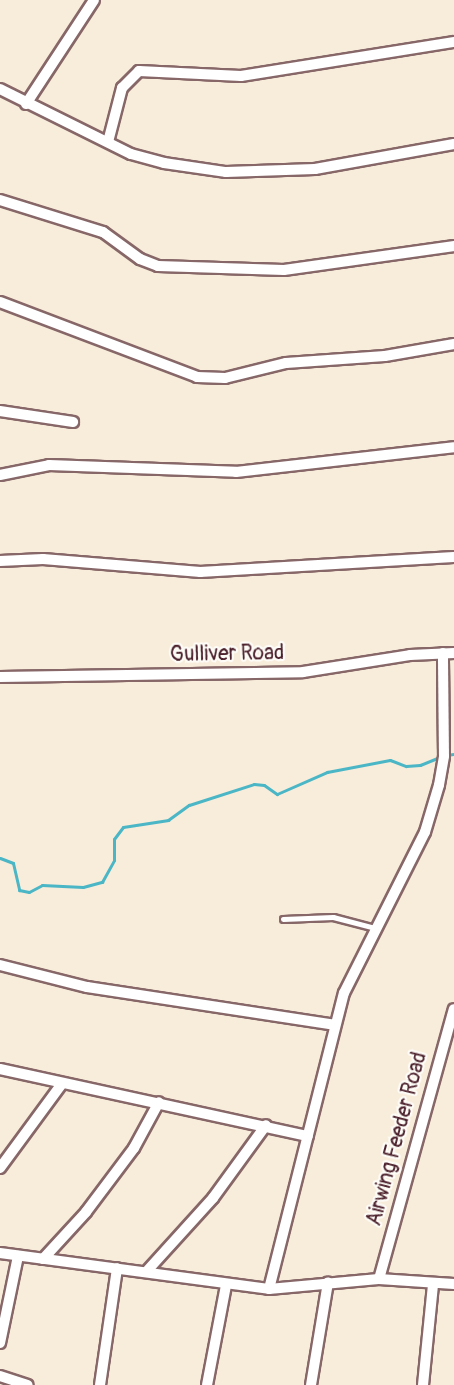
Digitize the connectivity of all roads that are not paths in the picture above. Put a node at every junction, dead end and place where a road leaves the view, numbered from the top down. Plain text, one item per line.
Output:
1 (94, 0) edge
2 (454, 42) edge
3 (0, 88) edge
4 (26, 104) junction
5 (108, 142) junction
6 (454, 144) edge
7 (0, 200) edge
8 (454, 246) edge
9 (0, 302) edge
10 (454, 344) edge
11 (0, 411) edge
12 (72, 422) dead end
13 (454, 447) edge
14 (0, 475) edge
15 (454, 557) edge
16 (0, 561) edge
17 (449, 653) edge
18 (0, 677) edge
19 (283, 920) dead end
20 (375, 928) junction
21 (0, 965) edge
22 (454, 1009) edge
23 (334, 1025) junction
24 (0, 1070) edge
25 (61, 1085) junction
26 (159, 1102) junction
27 (266, 1125) junction
28 (308, 1136) junction
29 (0, 1168) edge
30 (0, 1253) edge
31 (18, 1256) junction
32 (43, 1259) junction
33 (117, 1268) junction
34 (146, 1272) junction
35 (379, 1279) junction
36 (328, 1282) junction
37 (454, 1284) edge
38 (226, 1285) junction
39 (433, 1285) junction
40 (269, 1289) junction
41 (0, 1343) edge
42 (0, 1376) edge
43 (28, 1385) edge
44 (100, 1385) edge
45 (207, 1385) edge
46 (311, 1385) edge
47 (423, 1385) edge

1 - 4 street
2 - 5 street
3 - 4 street
4 - 5 street
5 - 6 street
7 - 8 street
9 - 10 street
11 - 12 street
13 - 14 street
15 - 16 street
17 - 18 street, Gulliver Road
17 - 20 street
19 - 20 lane
20 - 23 street
21 - 23 street
22 - 35 street, Airwing Feeder Road
23 - 28 street
24 - 25 street
25 - 26 street
25 - 29 street
26 - 27 street
26 - 32 street
27 - 28 street
27 - 34 street
28 - 40 street
30 - 31 street
31 - 32 street
31 - 41 street
32 - 33 street
33 - 34 street
33 - 44 street
34 - 38 street
35 - 36 street
35 - 39 street
36 - 40 street
36 - 46 street
37 - 39 street
38 - 40 street
38 - 45 street
39 - 47 street
42 - 43 street

